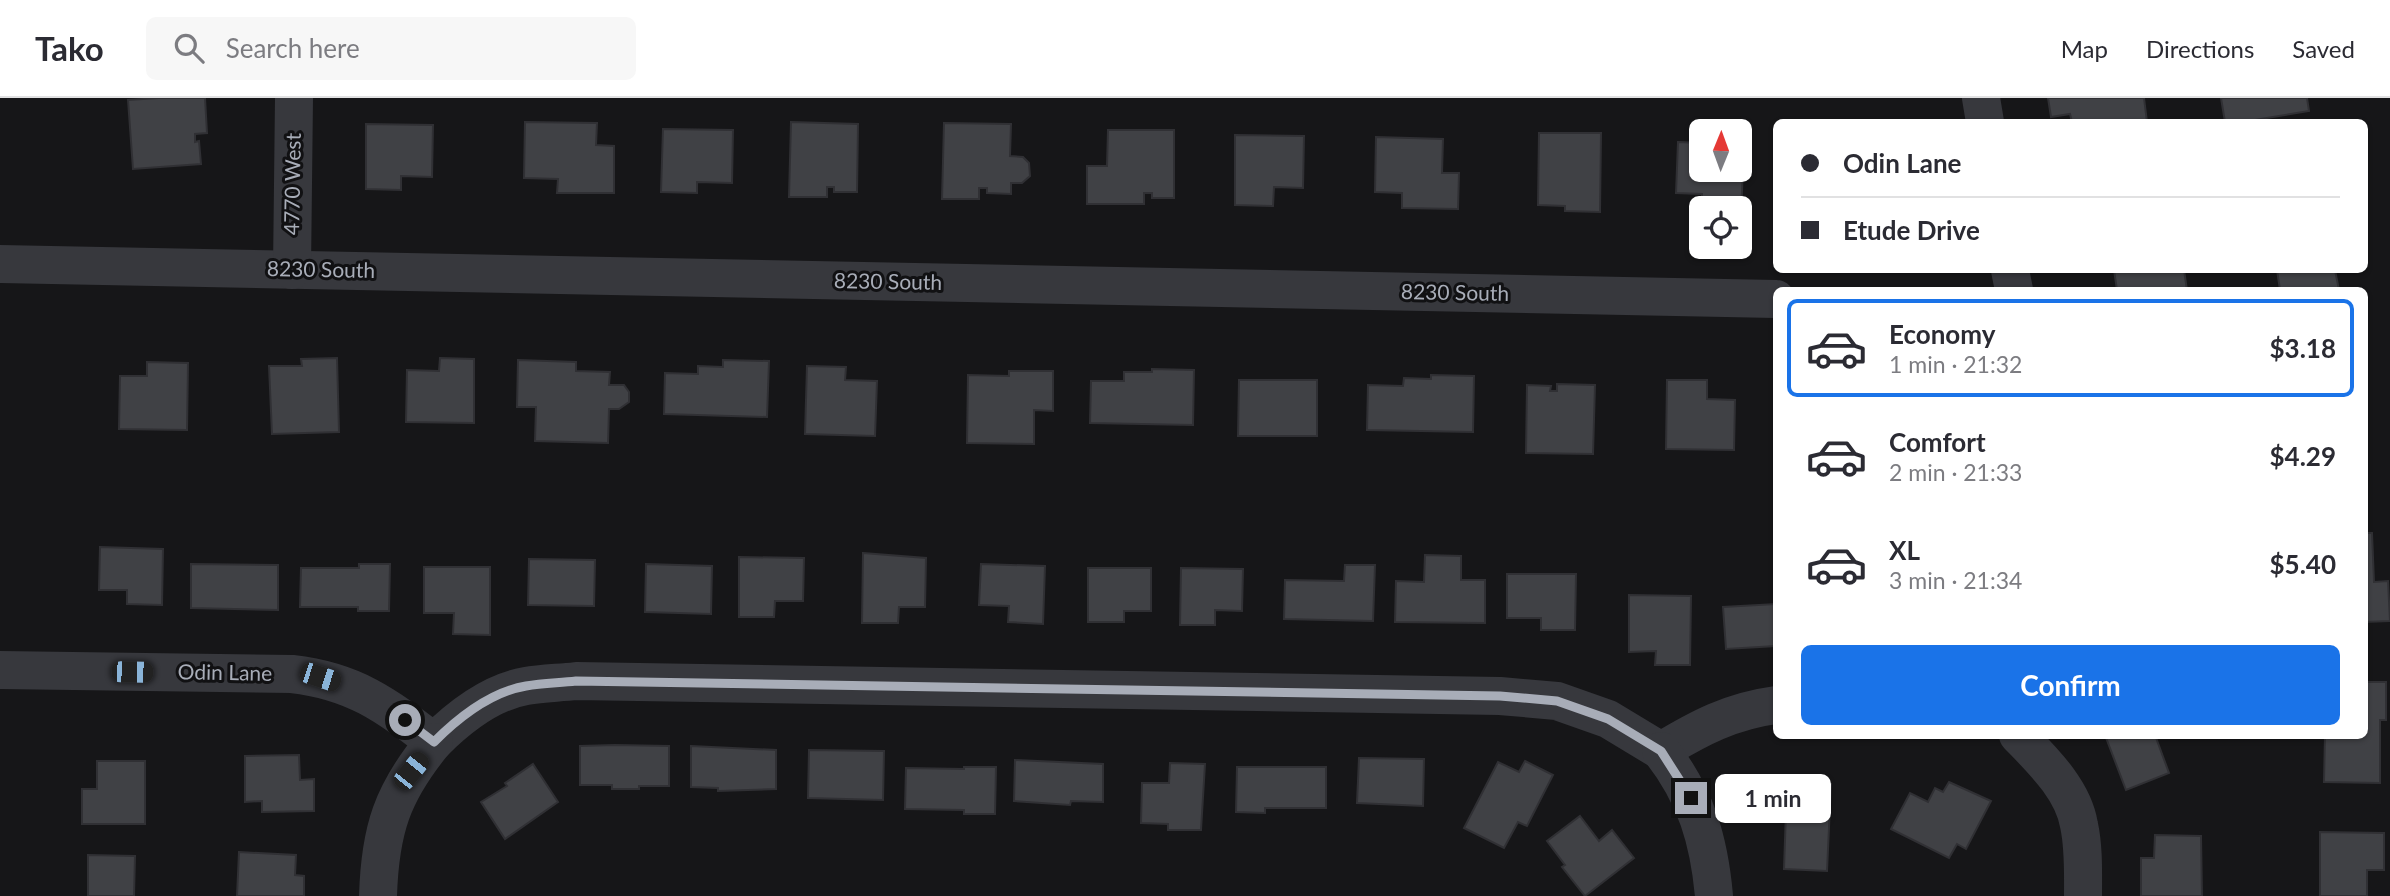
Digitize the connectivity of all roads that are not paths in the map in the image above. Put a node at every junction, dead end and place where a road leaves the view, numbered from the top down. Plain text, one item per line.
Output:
1 (294, 98) edge
2 (1981, 98) edge
3 (1984, 119) edge
4 (0, 264) edge
5 (292, 270) junction
6 (1773, 299) edge
7 (0, 670) edge
8 (1773, 705) edge
9 (2022, 739) edge
10 (434, 742) junction
11 (1661, 751) junction
12 (378, 896) edge
13 (1714, 896) edge
14 (2083, 896) edge

1 - 5 street, 4770 West
2 - 3 street
4 - 5 street, 8230 South
5 - 6 street, 8230 South
7 - 10 street, Odin Lane
8 - 11 street
9 - 14 street
10 - 11 street
10 - 12 street
11 - 13 street

